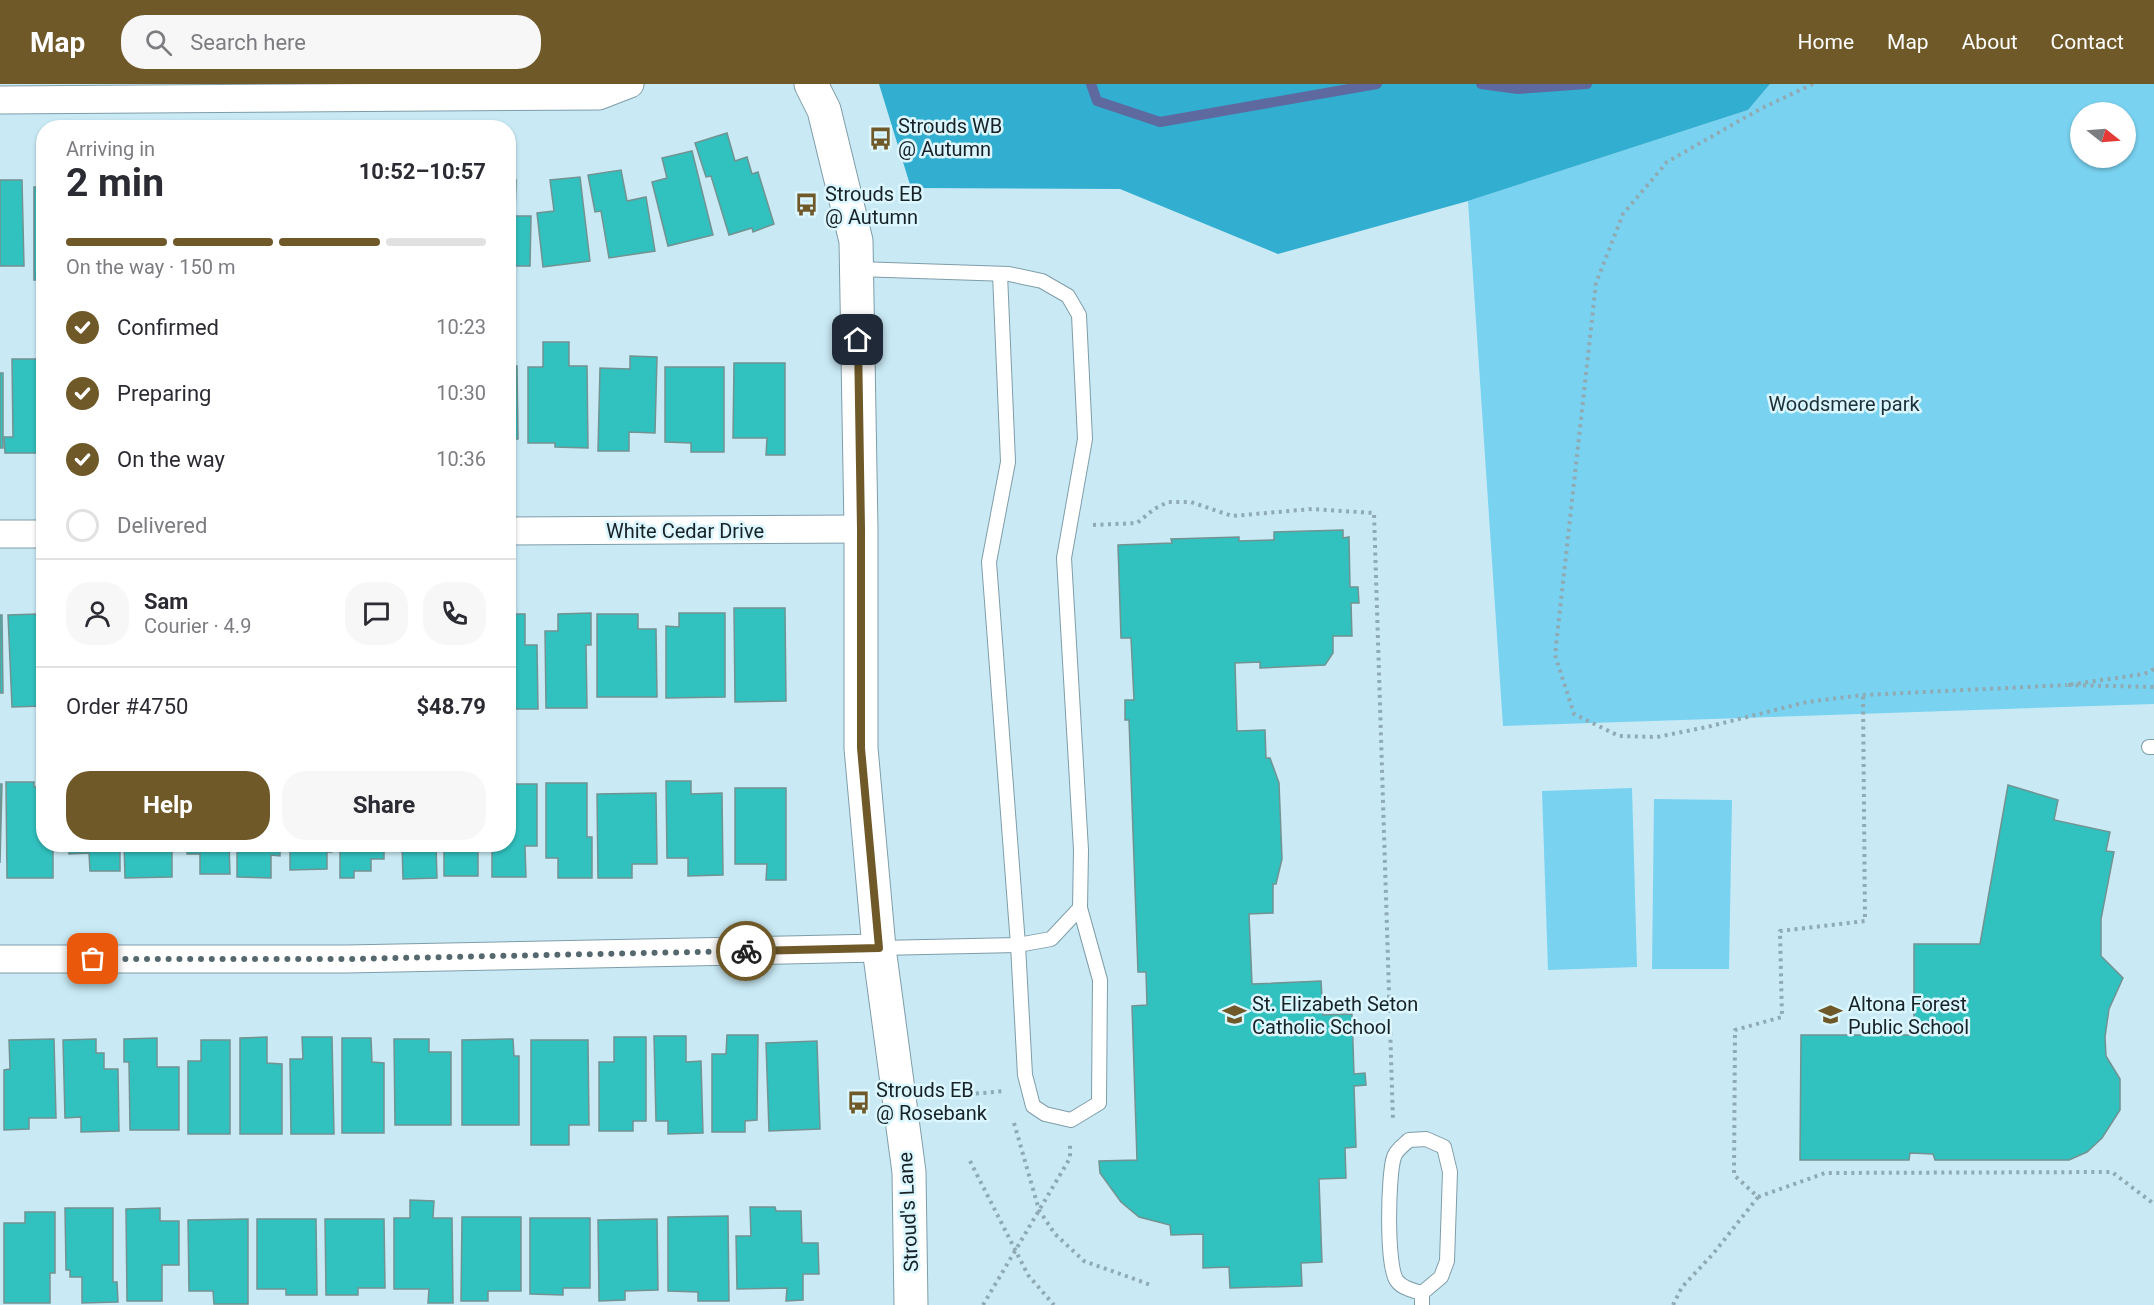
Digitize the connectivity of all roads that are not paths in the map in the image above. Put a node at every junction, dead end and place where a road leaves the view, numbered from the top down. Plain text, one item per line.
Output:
1 (630, 84) edge
2 (811, 84) edge
3 (0, 100) edge
4 (857, 268) junction
5 (1000, 274) junction
6 (861, 529) junction
7 (516, 531) edge
8 (0, 534) edge
9 (36, 534) edge
10 (1080, 908) junction
11 (1018, 945) junction
12 (879, 948) junction
13 (0, 959) edge
14 (1422, 1299) edge
15 (911, 1305) edge

1 - 3 street
2 - 4 street, Stroud's Lane
4 - 5 lane
4 - 6 street, Stroud's Lane
5 - 10 lane
5 - 11 lane
6 - 7 street, White Cedar Drive
6 - 12 street, Stroud's Lane
8 - 9 street
10 - 11 lane
10 - 11 lane
11 - 12 lane
12 - 13 street
12 - 15 street, Stroud's Lane
14 - 14 lane

